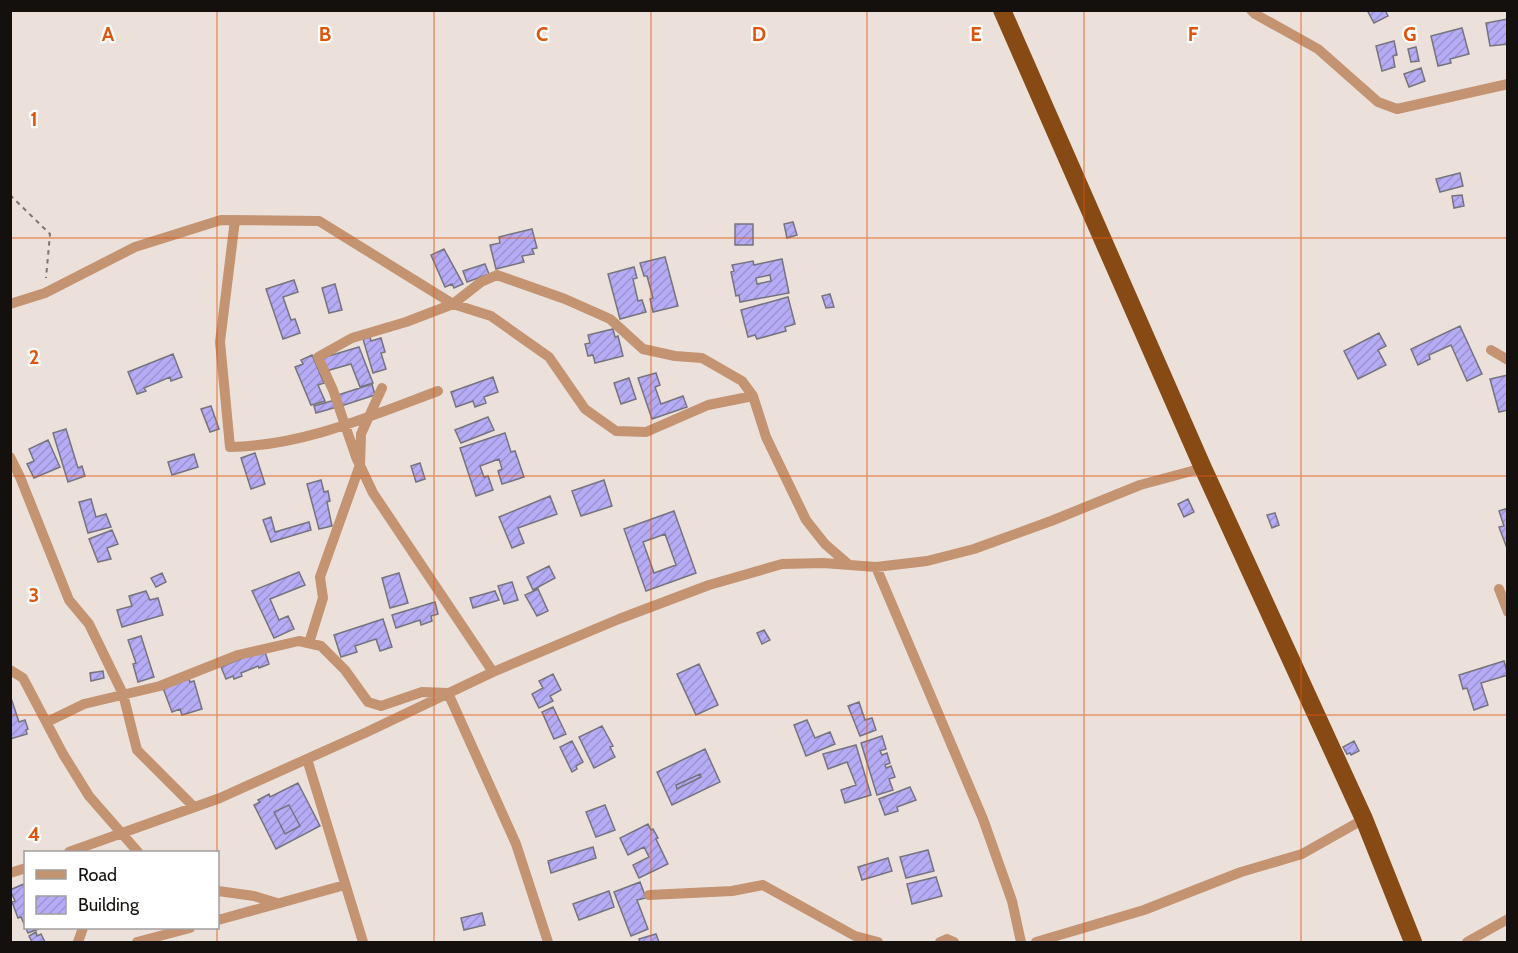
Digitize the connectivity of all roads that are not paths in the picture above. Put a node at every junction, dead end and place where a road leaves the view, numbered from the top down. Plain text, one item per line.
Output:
1 (1002, 10) edge
2 (1251, 10) edge
3 (1508, 84) edge
4 (235, 220) junction
5 (10, 304) edge
6 (453, 304) junction
7 (1491, 350) dead end
8 (1508, 360) edge
9 (382, 388) dead end
10 (438, 391) dead end
11 (753, 396) junction
12 (369, 417) junction
13 (345, 425) junction
14 (10, 457) edge
15 (360, 465) junction
16 (1203, 468) junction
17 (848, 564) junction
18 (876, 567) junction
19 (1499, 589) dead end
20 (1508, 612) edge
21 (309, 643) junction
22 (10, 670) edge
23 (493, 672) junction
24 (448, 693) junction
25 (123, 694) junction
26 (46, 722) junction
27 (308, 759) junction
28 (194, 807) junction
29 (1364, 819) junction
30 (121, 834) junction
31 (76, 851) edge
32 (137, 851) edge
33 (345, 885) junction
34 (219, 891) edge
35 (649, 895) dead end
36 (277, 903) junction
37 (1508, 919) edge
38 (219, 920) edge
39 (182, 929) edge
40 (136, 942) edge
41 (363, 942) edge
42 (548, 942) edge
43 (878, 942) edge
44 (940, 942) edge
45 (954, 942) edge
46 (1021, 942) edge
47 (1036, 942) edge
48 (1413, 942) edge
49 (1467, 942) edge

1 - 16 highway
2 - 3 street
4 - 5 street
4 - 6 street
4 - 13 street
6 - 11 street
6 - 11 street
6 - 13 street
7 - 8 street
9 - 12 street
10 - 12 street
11 - 17 street
12 - 13 street
12 - 15 street
13 - 15 street
14 - 25 street
15 - 21 street
15 - 23 street
16 - 18 street
16 - 29 highway
17 - 18 street
17 - 23 street
18 - 46 street
19 - 20 street
21 - 24 street
21 - 25 street
22 - 26 street
23 - 24 street
24 - 27 street
24 - 42 street
25 - 26 street
25 - 28 street
26 - 30 street
27 - 28 street
27 - 33 street
28 - 30 street
29 - 47 street
29 - 48 highway
30 - 31 street
30 - 32 street
33 - 36 street
33 - 41 street
34 - 36 street
35 - 43 street
36 - 38 street
37 - 49 street
39 - 40 street
44 - 45 street

